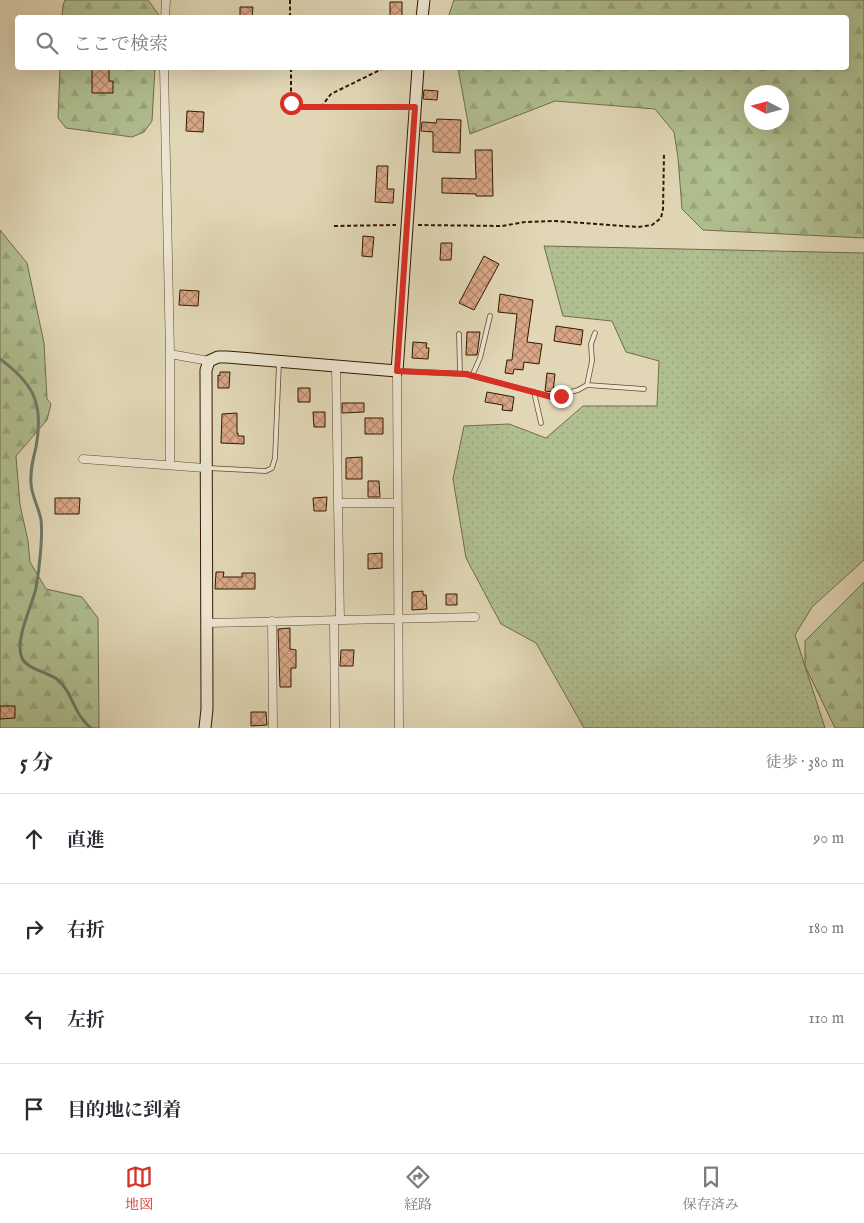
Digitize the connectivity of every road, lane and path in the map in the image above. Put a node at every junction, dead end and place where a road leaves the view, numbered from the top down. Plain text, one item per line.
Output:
1 (166, 0) edge
2 (290, 0) edge
3 (424, 0) edge
4 (165, 15) edge
5 (290, 15) edge
6 (422, 15) edge
7 (164, 70) edge
8 (291, 70) edge
9 (380, 70) edge
10 (418, 70) edge
11 (321, 107) junction
12 (415, 107) junction
13 (664, 154) dead end
14 (406, 225) junction
15 (334, 226) dead end
16 (490, 316) dead end
17 (595, 333) dead end
18 (460, 334) dead end
19 (170, 354) junction
20 (209, 361) junction
21 (279, 361) junction
22 (336, 365) junction
23 (397, 371) junction
24 (460, 374) junction
25 (472, 376) junction
26 (587, 385) junction
27 (644, 389) dead end
28 (534, 392) junction
29 (541, 423) dead end
30 (83, 459) dead end
31 (170, 465) junction
32 (205, 468) junction
33 (338, 503) junction
34 (397, 503) junction
35 (475, 617) dead end
36 (399, 619) junction
37 (337, 620) junction
38 (272, 621) junction
39 (207, 622) junction
40 (205, 728) edge
41 (273, 728) edge
42 (335, 728) edge
43 (399, 728) edge

1 - 4 street
2 - 5 path
3 - 6 street
7 - 19 street
8 - 11 path
9 - 11 path
10 - 12 street
11 - 12 path
12 - 14 street
13 - 14 path
14 - 15 path
14 - 23 street
16 - 25 lane
17 - 26 lane
18 - 24 lane
19 - 20 street
19 - 31 street
20 - 21 street
20 - 32 street
21 - 22 street
21 - 32 lane
22 - 23 street
22 - 33 street
23 - 24 lane
23 - 34 street
24 - 25 lane
25 - 28 lane
26 - 27 lane
26 - 28 lane
28 - 29 lane
30 - 31 street
31 - 32 street
32 - 39 street
33 - 34 street
33 - 37 street
34 - 36 street
35 - 36 street
36 - 37 street
36 - 43 street
37 - 38 street
37 - 42 street
38 - 39 street
38 - 41 street
39 - 40 street

